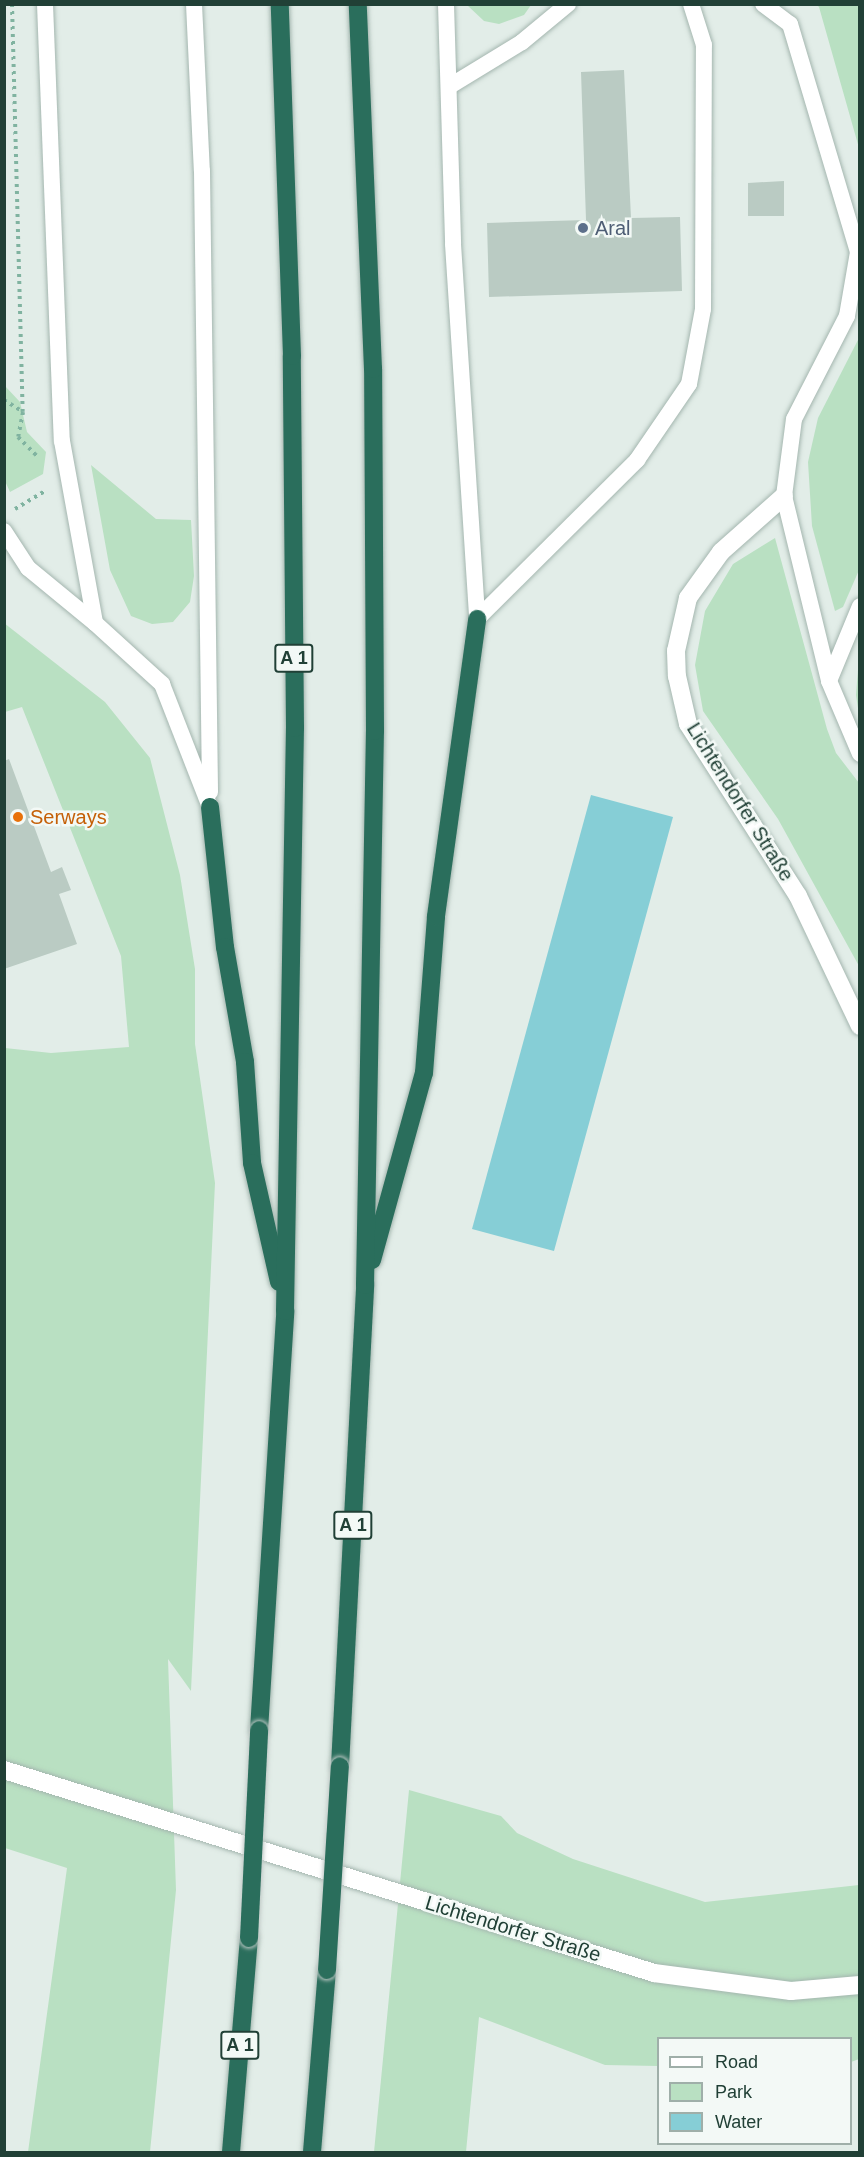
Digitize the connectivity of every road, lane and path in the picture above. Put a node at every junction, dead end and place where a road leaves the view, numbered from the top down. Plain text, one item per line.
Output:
1 (12, 4) edge
2 (45, 4) edge
3 (194, 4) edge
4 (280, 4) edge
5 (358, 4) edge
6 (446, 4) edge
7 (568, 4) edge
8 (691, 4) edge
9 (763, 4) edge
10 (450, 86) junction
11 (4, 400) edge
12 (23, 412) junction
13 (68, 473) junction
14 (784, 496) junction
15 (4, 516) edge
16 (4, 531) edge
17 (860, 606) edge
18 (477, 619) junction
19 (94, 623) junction
20 (829, 681) junction
21 (860, 754) edge
22 (210, 807) junction
23 (860, 1026) edge
24 (365, 1285) junction
25 (285, 1311) junction
26 (4, 1770) edge
27 (860, 1985) edge
28 (231, 2152) edge
29 (312, 2152) edge

1 - 12 path
2 - 13 lane
3 - 22 lane
4 - 25 highway, A 1
5 - 24 highway, A 1
6 - 10 lane
7 - 10 lane
8 - 18 lane
9 - 14 lane
10 - 18 lane
11 - 12 path
12 - 13 path
13 - 15 path
13 - 19 lane
14 - 20 lane
14 - 23 street, Lichtendorfer Straße
16 - 19 lane
17 - 20 lane
18 - 24 highway
19 - 22 lane
20 - 21 lane
22 - 25 highway
24 - 29 highway, A 1, bridge
25 - 28 highway, A 1, bridge
26 - 27 street, Lichtendorfer Straße

